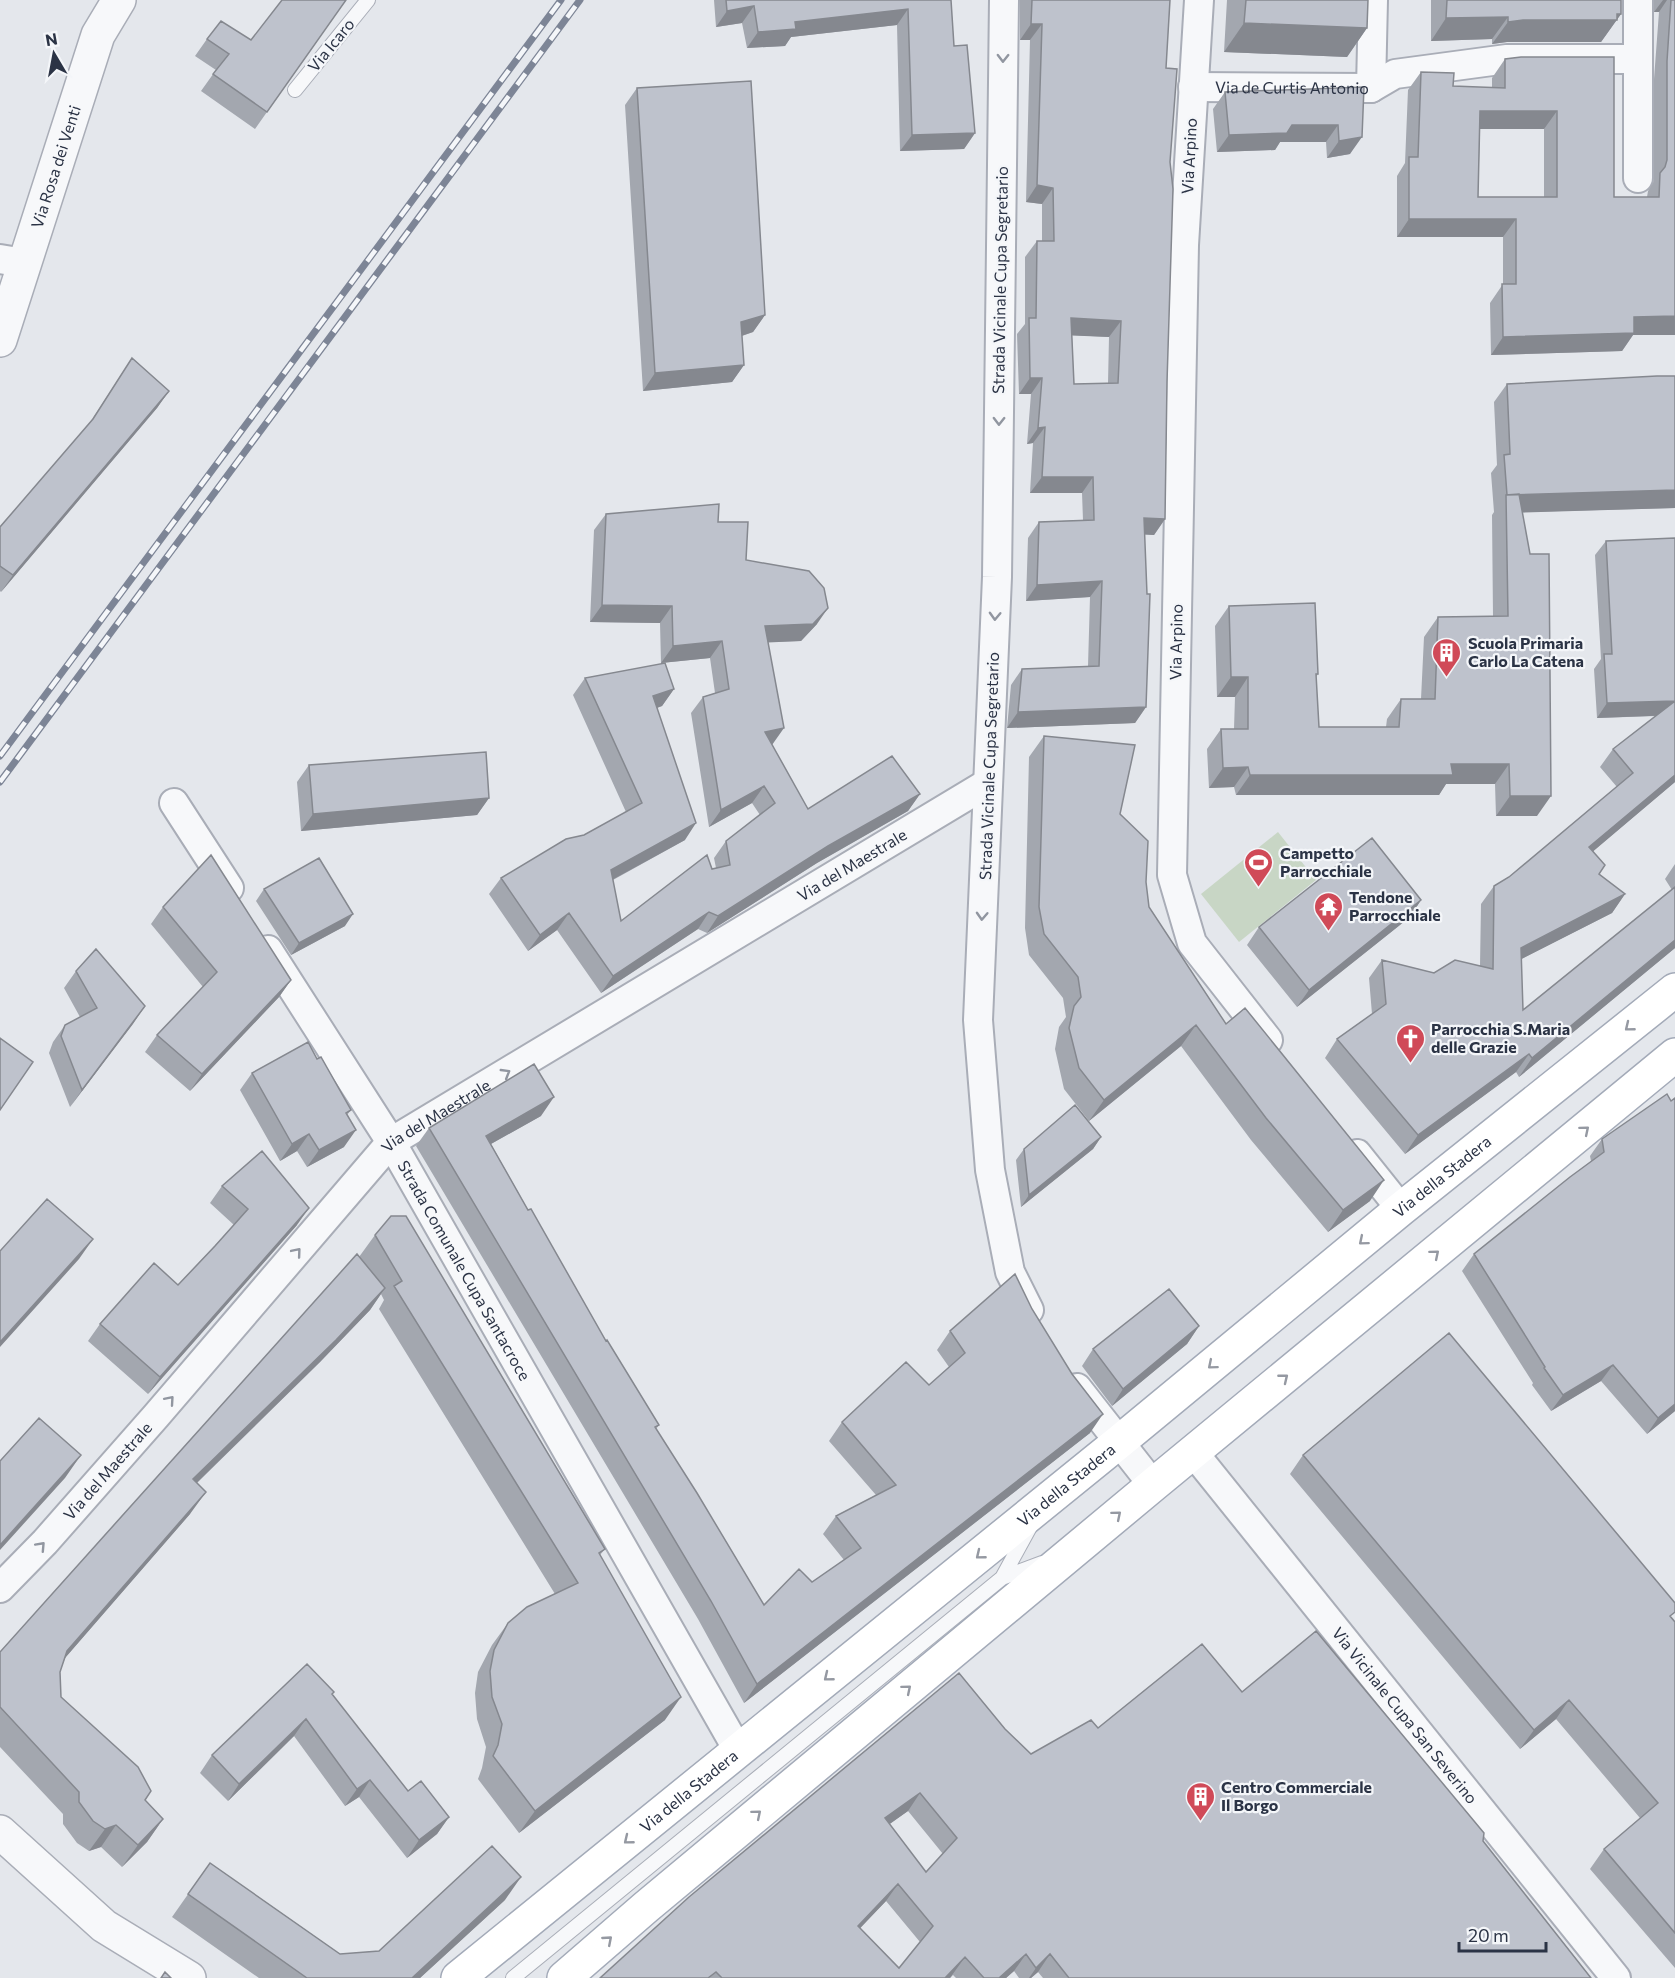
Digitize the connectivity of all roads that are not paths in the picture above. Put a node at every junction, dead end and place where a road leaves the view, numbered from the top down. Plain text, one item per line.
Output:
1 (119, 0) edge
2 (368, 0) edge
3 (1004, 0) edge
4 (1198, 0) edge
5 (1373, 0) edge
6 (1638, 0) edge
7 (1638, 59) junction
8 (1193, 87) junction
9 (1371, 88) junction
10 (295, 90) edge
11 (1638, 178) dead end
12 (12, 261) edge
13 (0, 340) edge
14 (988, 783) junction
15 (174, 803) dead end
16 (1675, 990) edge
17 (1675, 1055) edge
18 (1280, 1056) edge
19 (1339, 1131) edge
20 (391, 1142) junction
21 (1401, 1209) junction
22 (1039, 1328) edge
23 (1062, 1365) edge
24 (1119, 1442) junction
25 (1193, 1452) junction
26 (1153, 1485) junction
27 (1042, 1505) junction
28 (1072, 1552) junction
29 (1002, 1578) junction
30 (0, 1588) edge
31 (738, 1750) junction
32 (1, 1833) edge
33 (189, 1978) edge
34 (458, 1978) edge
35 (513, 1978) edge
36 (564, 1978) edge
37 (1617, 1978) edge

1 - 12 street, Via Rosa dei Venti
2 - 10 lane, Via Icaro
3 -> 14 street, Strada Vicinale Cupa Segretario
4 - 8 street, Via Arpino
5 - 9 street
6 - 7 street
7 - 9 street, Via de Curtis Antonio
7 - 11 street
8 - 9 street, Via de Curtis Antonio
8 - 18 street, Via Arpino
12 - 13 street, Via Rosa dei Venti
20 -> 14 street, Via del Maestrale
14 -> 22 street, Strada Vicinale Cupa Segretario
15 - 20 street, Strada Comunale Cupa Santacroce
16 -> 21 main road, Via della Stadera
25 -> 17 main road
19 - 21 street
30 -> 20 street, Via del Maestrale
20 - 31 street, Strada Comunale Cupa Santacroce
21 -> 24 main road, Via della Stadera
23 - 24 street
24 - 26 street
24 - 27 main road, Via della Stadera
25 - 26 main road
25 - 37 street, Via Vicinale Cupa San Severino
28 -> 26 main road
27 - 29 lane
27 -> 31 main road, Via della Stadera
28 - 29 lane
36 -> 28 main road
29 - 35 lane
31 -> 34 main road, Via della Stadera
32 - 33 street

